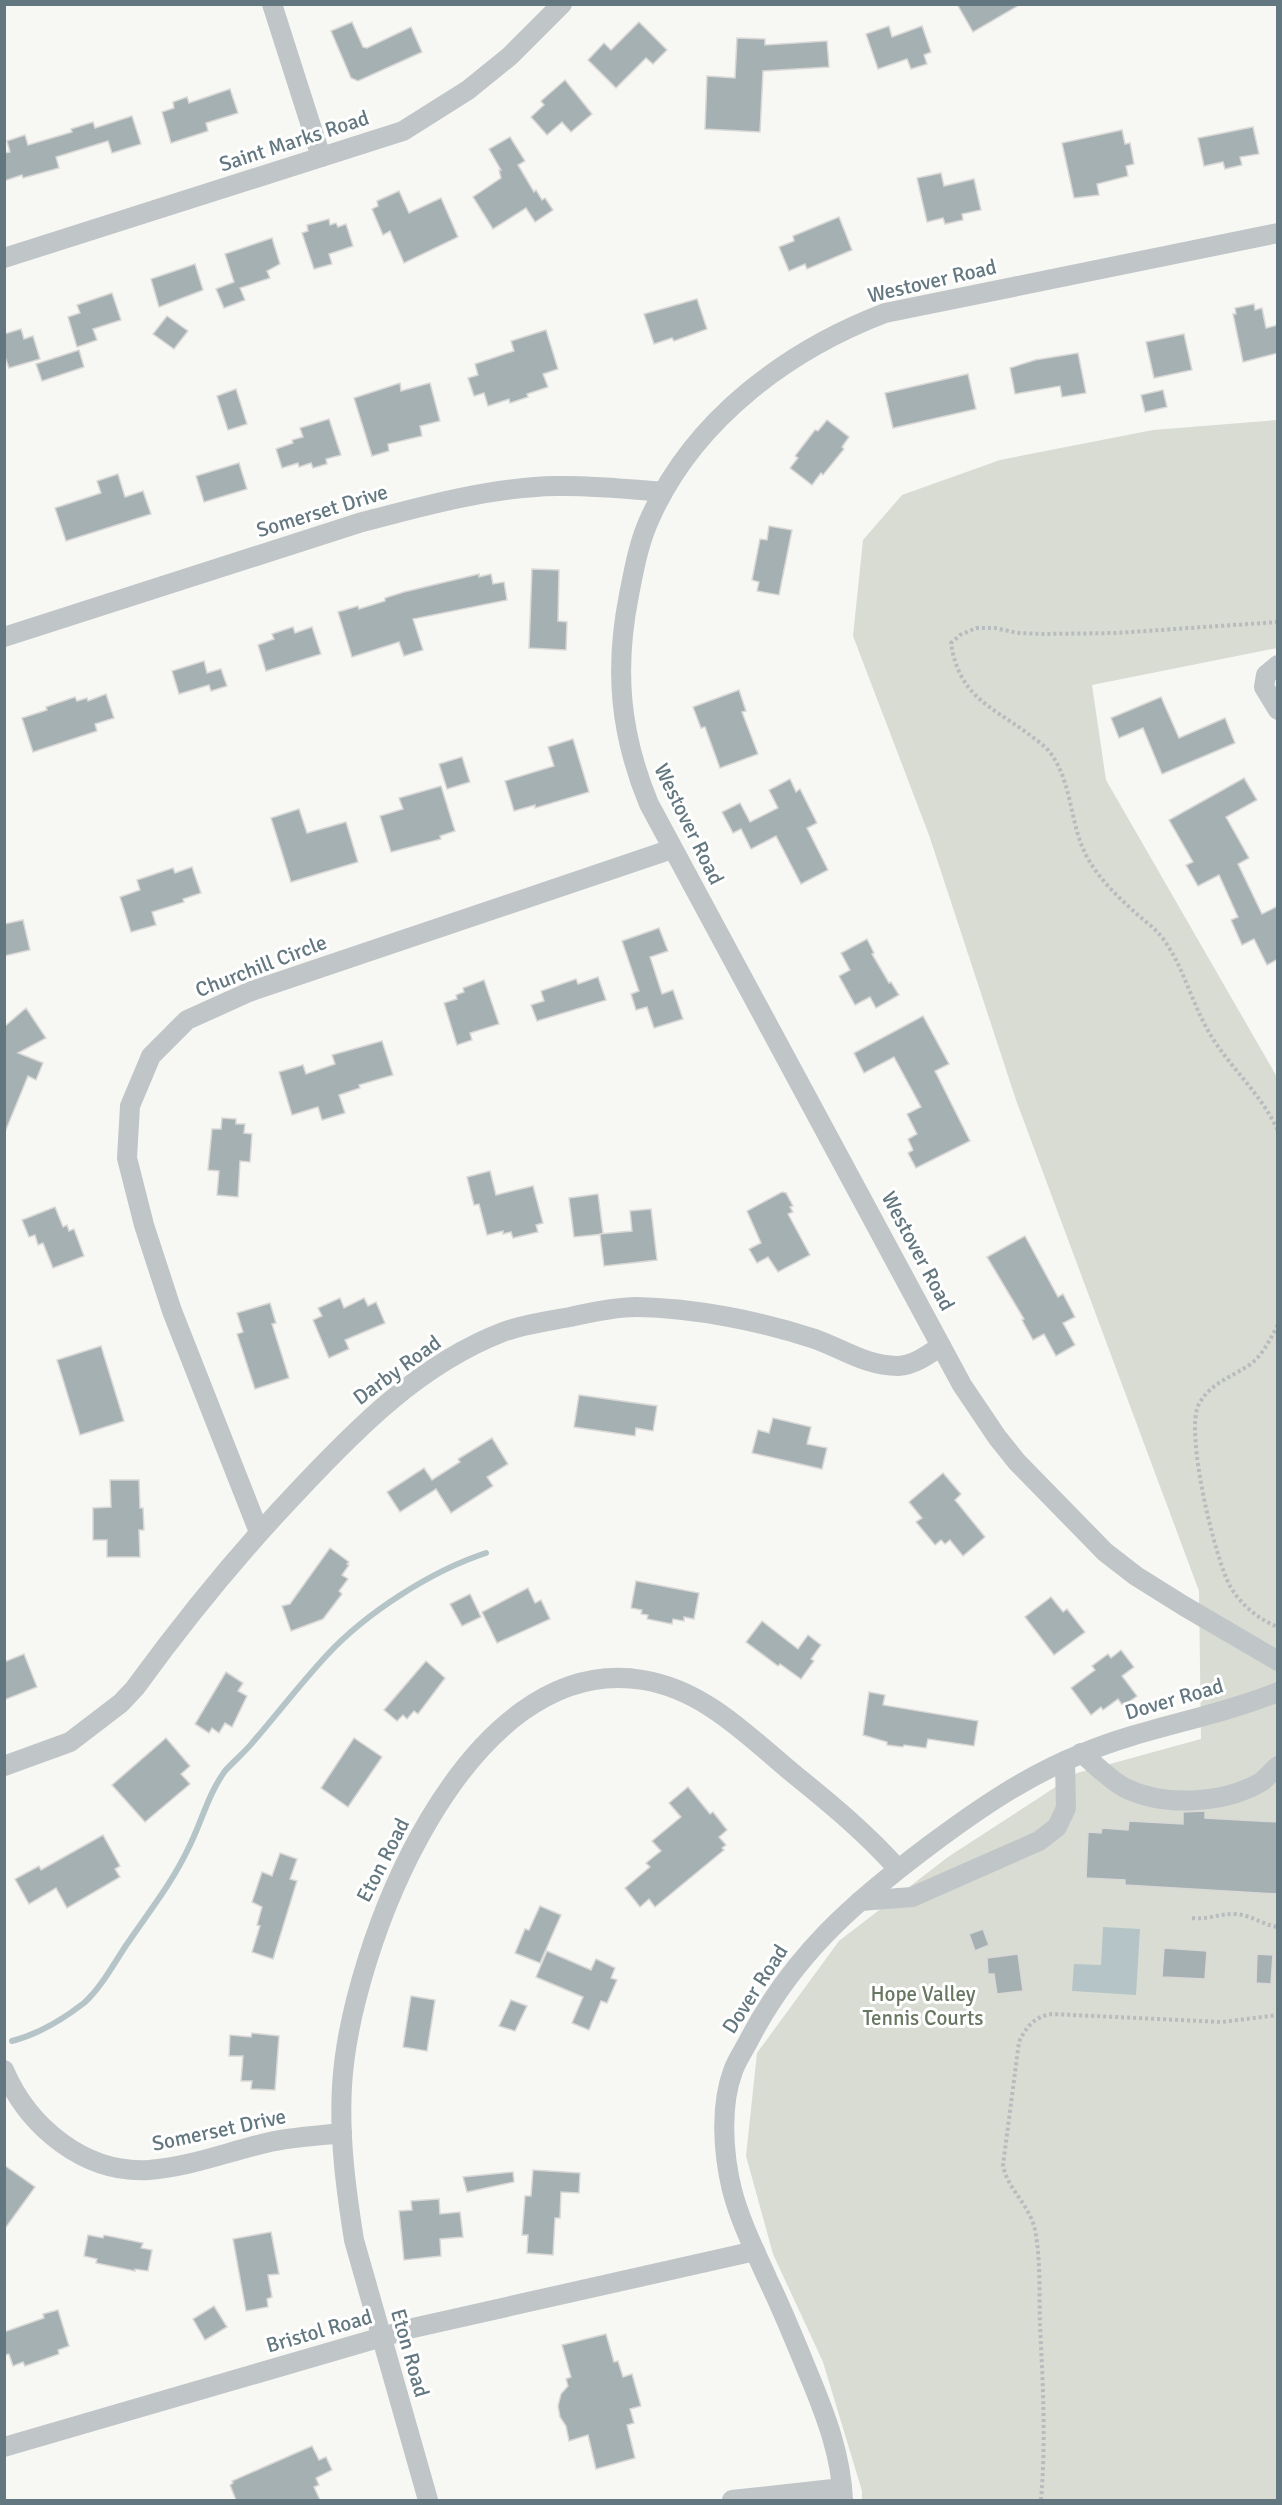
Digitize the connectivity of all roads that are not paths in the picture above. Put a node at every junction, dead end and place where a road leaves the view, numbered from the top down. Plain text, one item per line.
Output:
1 (272, 4) edge
2 (562, 4) edge
3 (321, 157) junction
4 (1278, 233) edge
5 (4, 258) edge
6 (663, 492) junction
7 (4, 637) edge
8 (1278, 665) edge
9 (1278, 710) edge
10 (672, 849) junction
11 (941, 1346) junction
12 (259, 1532) junction
13 (1278, 1661) edge
14 (1278, 1692) edge
15 (1073, 1757) junction
16 (4, 1766) edge
17 (1278, 1766) edge
18 (898, 1869) junction
19 (860, 1901) junction
20 (4, 2070) edge
21 (342, 2133) junction
22 (755, 2251) junction
23 (382, 2338) junction
24 (4, 2446) edge
25 (842, 2494) edge
26 (428, 2500) edge
27 (732, 2500) edge

1 - 3 street
2 - 3 street, Saint Marks Road
3 - 5 street, Saint Marks Road
4 - 6 street, Westover Road
6 - 7 street, Somerset Drive
6 - 10 street, Westover Road
8 - 9 street
10 - 11 street, Westover Road
10 - 12 street, Churchill Circle
11 - 12 street, Darby Road
11 - 13 street, Westover Road
12 - 16 street, Darby Road
14 - 15 street, Dover Road
15 - 17 street
15 - 18 street, Dover Road
15 - 19 street
18 - 19 street, Dover Road
18 - 21 street, Eton Road
19 - 22 street, Dover Road
20 - 21 street, Somerset Drive
21 - 23 street, Eton Road
22 - 23 street, Bristol Road
22 - 25 street, Dover Road
23 - 24 street, Bristol Road
23 - 26 street, Eton Road
25 - 27 street

